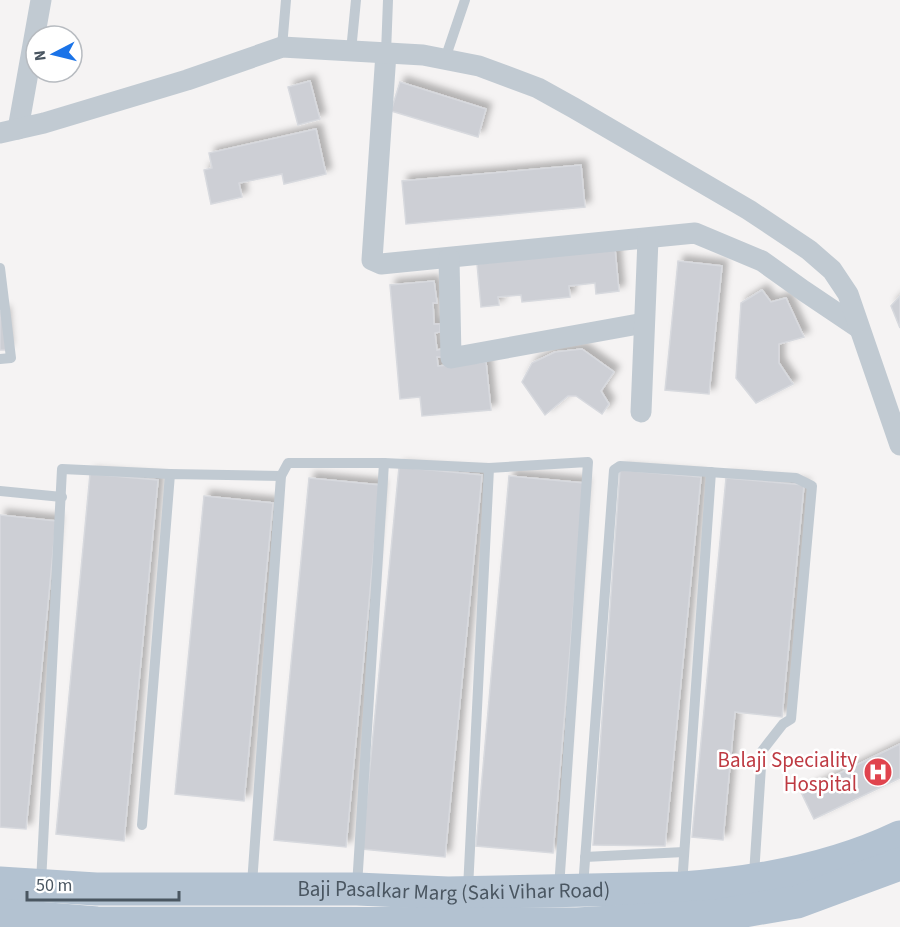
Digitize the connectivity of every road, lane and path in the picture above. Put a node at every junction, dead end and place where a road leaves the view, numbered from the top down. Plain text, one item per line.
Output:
1 (41, 0) edge
2 (286, 0) edge
3 (356, 0) edge
4 (388, 0) edge
5 (465, 0) edge
6 (282, 47) junction
7 (351, 51) junction
8 (387, 52) junction
9 (445, 59) junction
10 (9, 131) edge
11 (648, 239) junction
12 (449, 258) junction
13 (0, 268) edge
14 (644, 323) junction
15 (859, 328) junction
16 (0, 359) edge
17 (641, 412) dead end
18 (900, 445) edge
19 (384, 463) junction
20 (489, 468) junction
21 (711, 472) junction
22 (170, 474) junction
23 (281, 476) junction
24 (0, 491) edge
25 (62, 497) junction
26 (142, 825) dead end
27 (900, 837) edge
28 (684, 852) junction
29 (585, 857) junction
30 (900, 864) edge
31 (754, 880) junction
32 (0, 883) edge
33 (41, 886) junction
34 (682, 888) junction
35 (357, 890) junction
36 (252, 891) junction
37 (571, 891) junction
38 (468, 893) junction
39 (0, 915) edge

1 - 10 street
2 - 6 lane
3 - 7 lane
4 - 8 lane
5 - 9 lane
6 - 7 street
6 - 10 street
7 - 8 street
8 - 9 street
8 - 12 street
9 - 15 street
11 - 12 street
11 - 14 street
11 - 15 street
12 - 14 street
13 - 16 lane
14 - 17 street
15 - 18 street
19 - 20 lane
19 - 23 lane
19 - 35 lane
20 - 37 lane
20 - 38 lane
21 - 28 lane
21 - 29 lane
21 - 31 lane
22 - 23 lane
22 - 25 lane
22 - 26 lane
23 - 36 lane
24 - 25 lane
25 - 33 lane
27 - 31 main road, Baji Pasalkar Marg (Saki Vihar Road)
28 - 29 lane
28 - 34 lane
29 - 37 lane
30 - 39 main road, Baji Pasalkar Marg (Saki Vihar Road)
31 - 34 main road, Baji Pasalkar Marg (Saki Vihar Road)
32 - 33 main road, Baji Pasalkar Marg (Saki Vihar Road)
33 - 36 main road, Baji Pasalkar Marg (Saki Vihar Road)
34 - 37 main road, Baji Pasalkar Marg (Saki Vihar Road)
35 - 36 main road, Baji Pasalkar Marg (Saki Vihar Road)
35 - 38 main road, Baji Pasalkar Marg (Saki Vihar Road)
37 - 38 main road, Baji Pasalkar Marg (Saki Vihar Road)

